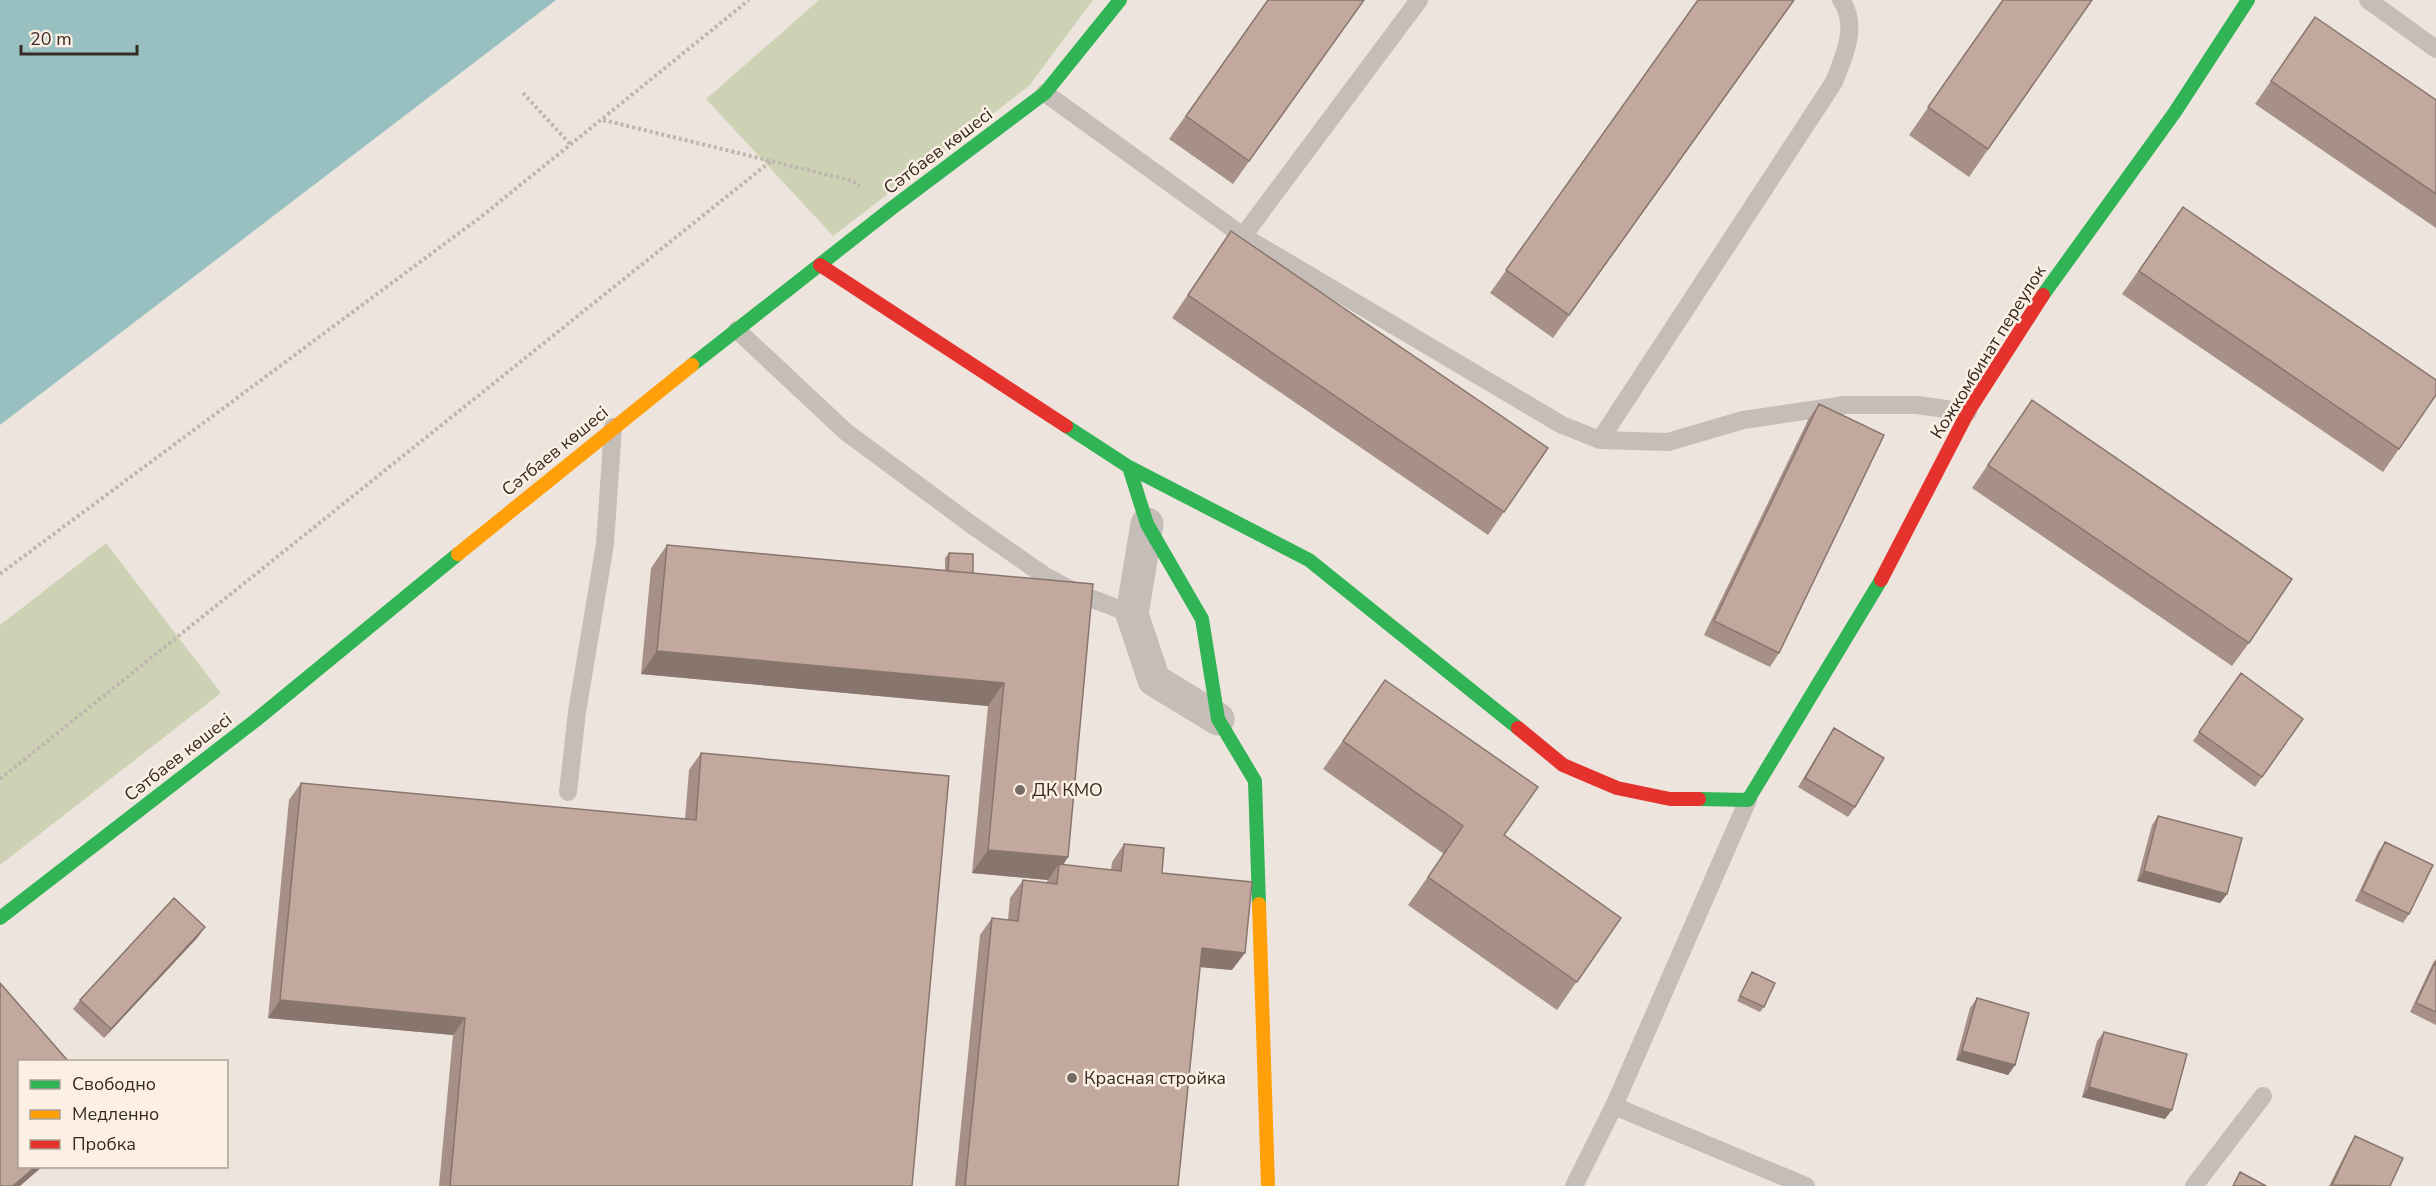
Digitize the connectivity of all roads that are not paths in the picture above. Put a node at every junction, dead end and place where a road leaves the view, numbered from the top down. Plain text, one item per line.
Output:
1 (1120, 0) edge
2 (1419, 0) edge
3 (1840, 0) edge
4 (2248, 0) edge
5 (2368, 0) edge
6 (2436, 49) edge
7 (1045, 93) junction
8 (1243, 236) junction
9 (820, 265) junction
10 (737, 330) junction
11 (1968, 412) junction
12 (613, 427) junction
13 (1600, 440) junction
14 (1129, 467) junction
15 (1147, 524) junction
16 (1132, 614) junction
17 (1218, 719) junction
18 (568, 792) dead end
19 (1748, 800) junction
20 (0, 918) edge
21 (2263, 1096) dead end
22 (1614, 1106) junction
23 (1268, 1186) edge
24 (1574, 1186) edge
25 (1806, 1186) edge
26 (2194, 1186) edge

1 - 7 street, Сәтбаев көшесі
2 - 8 lane
3 - 13 lane
4 - 11 street, Кожкомбинат переулок
5 - 6 lane
7 - 8 lane
7 - 9 street, Сәтбаев көшесі
8 - 13 lane
9 - 10 street, Сәтбаев көшесі
9 - 14 street
10 - 12 street, Сәтбаев көшесі
10 - 16 lane
11 - 13 lane
11 - 19 street, Кожкомбинат переулок
12 - 18 lane
12 - 20 street, Сәтбаев көшесі
14 - 15 street
14 - 19 street
15 - 16 street
15 - 17 street
16 - 17 street
17 - 23 street
19 - 22 lane
21 - 26 lane
22 - 24 lane
22 - 25 lane

